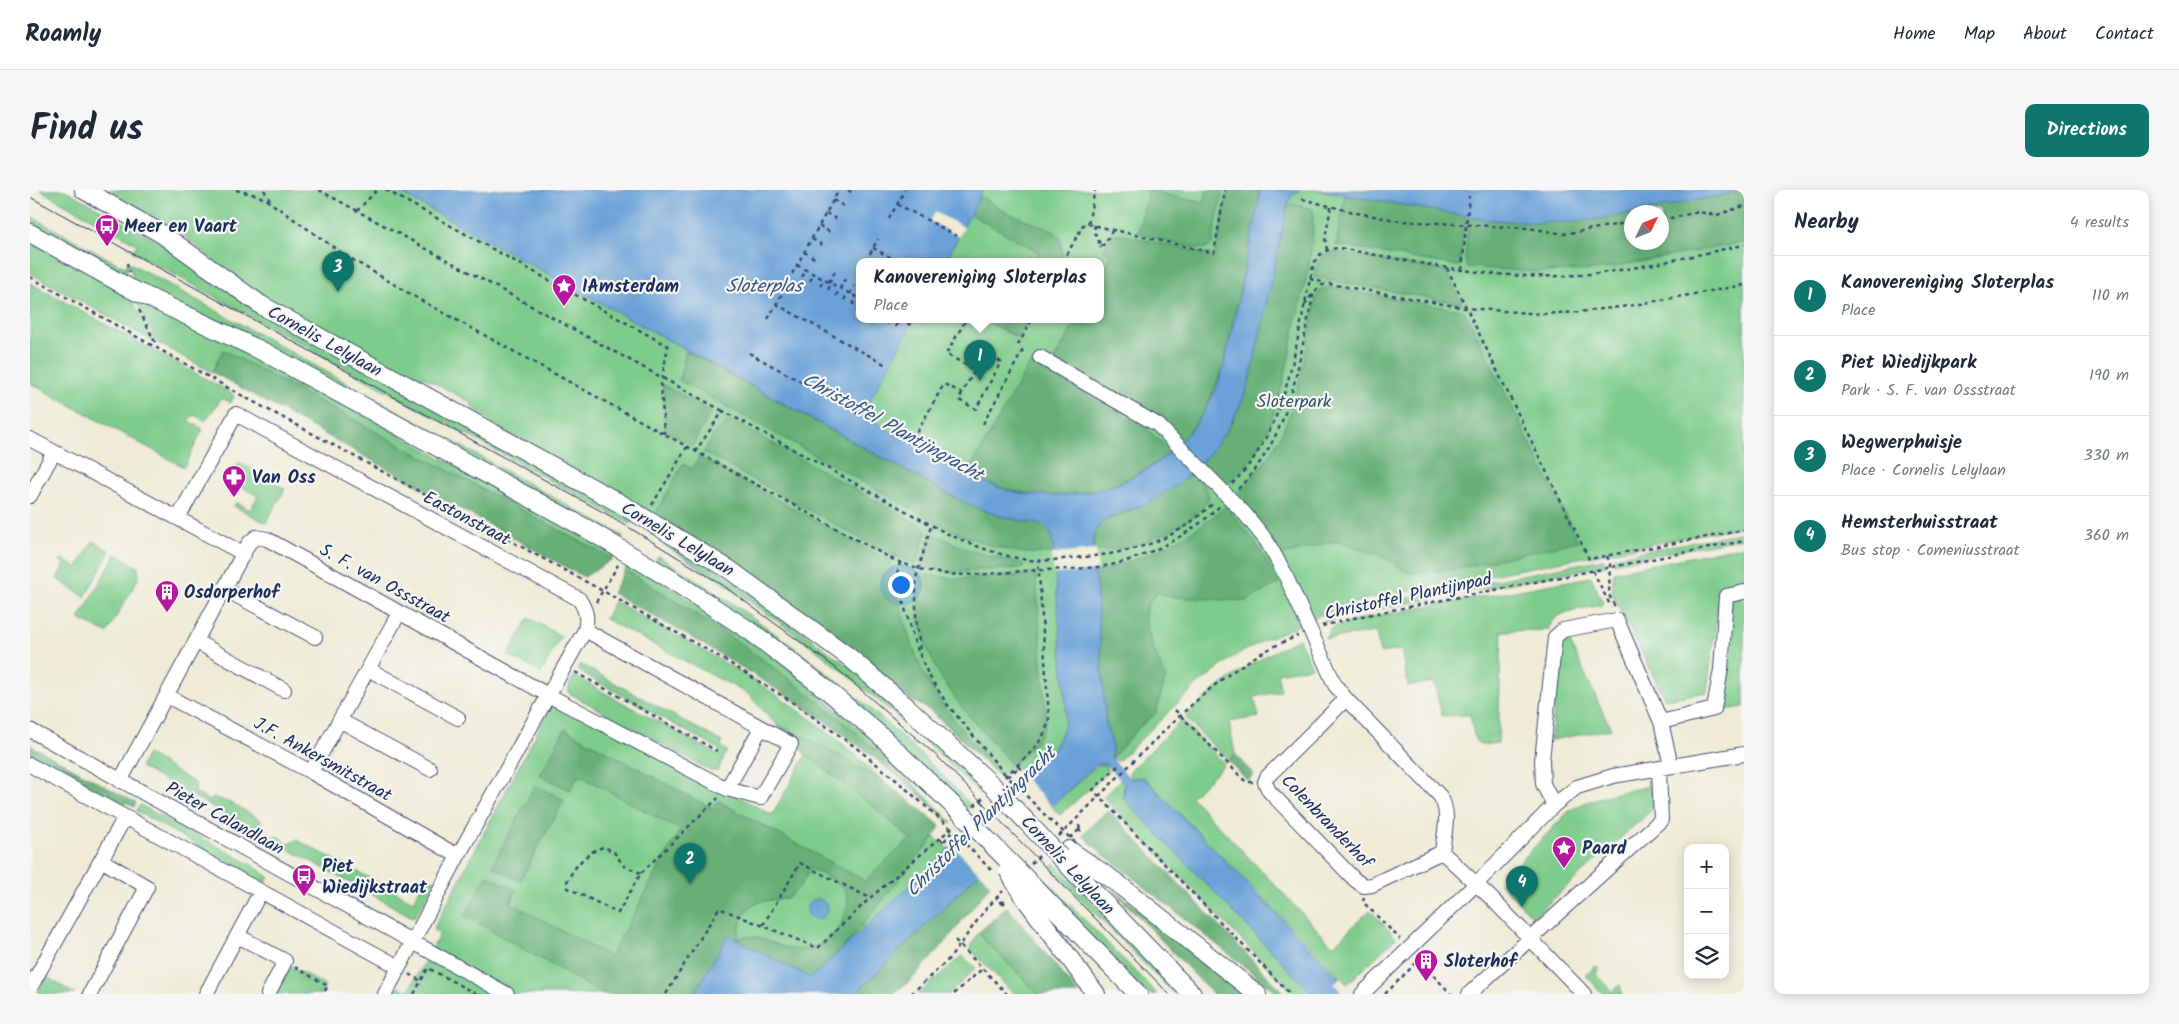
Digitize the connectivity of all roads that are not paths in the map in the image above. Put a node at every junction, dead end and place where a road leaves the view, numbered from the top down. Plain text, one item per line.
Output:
1 (84, 190) edge
2 (30, 233) edge
3 (1040, 357) dead end
4 (30, 439) edge
5 (54, 452) junction
6 (30, 496) edge
7 (178, 518) junction
8 (244, 554) junction
9 (226, 590) junction
10 (1744, 592) edge
11 (399, 613) junction
12 (585, 630) junction
13 (315, 637) dead end
14 (197, 642) junction
15 (368, 669) junction
16 (284, 690) dead end
17 (548, 695) junction
18 (167, 696) junction
19 (1346, 699) junction
20 (458, 718) dead end
21 (341, 721) junction
22 (1661, 722) junction
23 (761, 728) junction
24 (30, 730) edge
25 (1744, 754) edge
26 (30, 765) edge
27 (1665, 767) junction
28 (430, 769) dead end
29 (311, 772) junction
30 (120, 781) junction
31 (727, 789) junction
32 (1554, 804) junction
33 (125, 817) junction
34 (1069, 847) junction
35 (1442, 852) junction
36 (458, 856) junction
37 (101, 860) junction
38 (1476, 884) junction
39 (1027, 889) junction
40 (260, 893) junction
41 (238, 936) junction
42 (1530, 938) junction
43 (412, 943) junction
44 (399, 967) junction
45 (34, 974) edge
46 (30, 988) edge
47 (90, 994) edge
48 (206, 994) edge
49 (268, 994) edge
50 (384, 994) edge
51 (507, 994) edge
52 (1096, 994) edge
53 (1138, 994) edge
54 (1192, 994) edge
55 (1257, 994) edge
56 (1362, 994) edge
57 (1469, 994) edge
58 (1584, 994) edge

1 - 34 main road, Cornelis Lelylaan, bridge
2 - 39 main road, bridge
3 - 19 street
4 - 5 street
5 - 6 street
5 - 7 street
7 - 8 street
7 - 12 street, Eastonstraat
8 - 9 street
8 - 11 street, S. F. van Ossstraat
9 - 13 street
9 - 14 street
10 - 22 street
11 - 15 street
11 - 17 street, S. F. van Ossstraat
12 - 17 street
12 - 23 street
14 - 16 street
14 - 18 street
15 - 20 street
15 - 21 street
17 - 31 street, S. F. van Ossstraat
17 - 36 street
18 - 29 street, J.F. Ankersmitstraat
18 - 30 street
19 - 35 street
19 - 35 street, Colenbranderhof
21 - 28 street
21 - 29 street
22 - 27 street
22 - 32 street
23 - 31 street
23 - 31 street
24 - 30 street, Pieter Calandlaan
25 - 27 street
26 - 33 street
27 - 32 street
27 - 42 street
29 - 36 street, J.F. Ankersmitstraat
30 - 43 street, Pieter Calandlaan
32 - 38 street
33 - 37 street
33 - 40 street
34 - 54 main road, Cornelis Lelylaan
34 - 55 main road
35 - 38 street
36 - 43 street
37 - 45 street
37 - 47 street
38 - 42 street
38 - 56 street
39 - 52 main road
39 - 53 main road
40 - 41 street
40 - 44 street
41 - 48 street
41 - 49 street
42 - 57 street
42 - 58 street
43 - 44 street
43 - 51 street, Pieter Calandlaan
44 - 50 street
45 - 46 street

